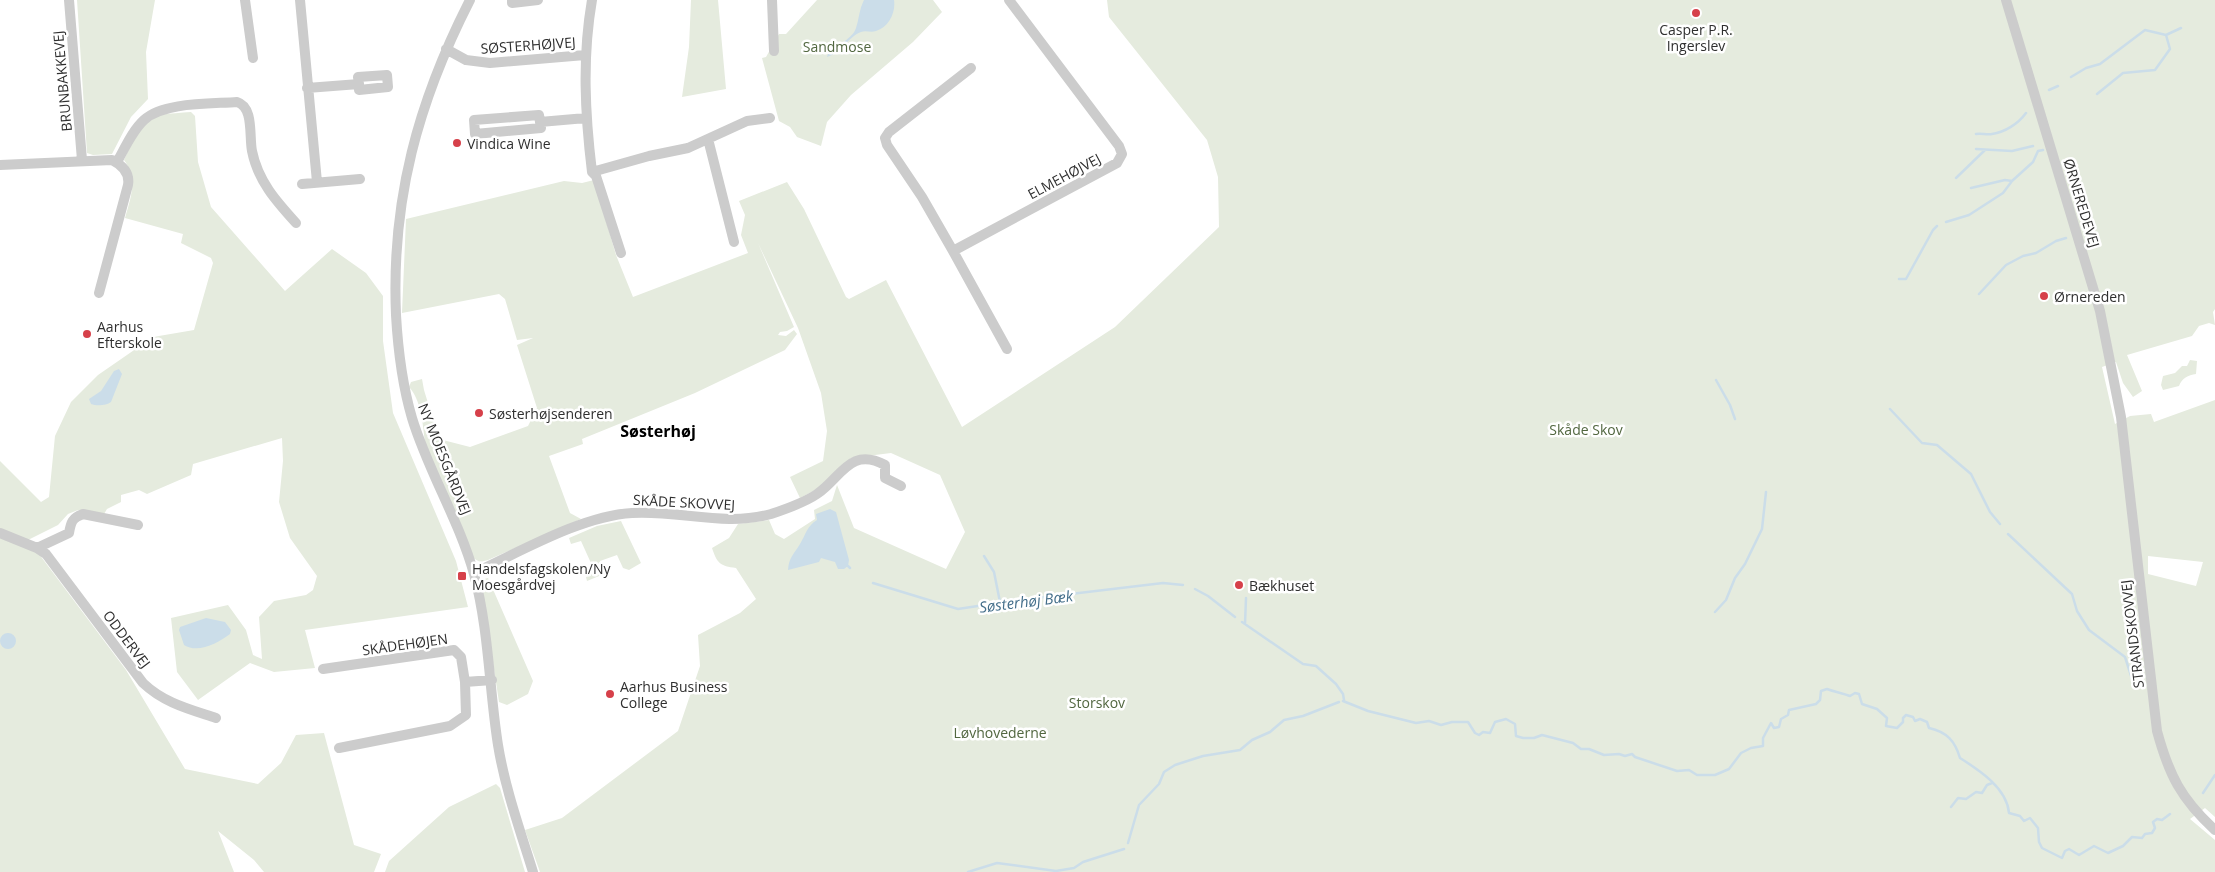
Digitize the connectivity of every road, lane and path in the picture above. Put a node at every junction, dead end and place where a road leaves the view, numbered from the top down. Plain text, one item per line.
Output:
1 (69, 0) edge
2 (245, 0) edge
3 (300, 0) edge
4 (470, 0) edge
5 (512, 0) edge
6 (538, 0) edge
7 (592, 0) edge
8 (772, 0) edge
9 (1009, 0) edge
10 (2006, 0) edge
11 (446, 50) junction
12 (774, 51) dead end
13 (585, 55) junction
14 (253, 58) dead end
15 (971, 68) dead end
16 (359, 84) dead end
17 (308, 88) junction
18 (586, 118) junction
19 (770, 118) dead end
20 (540, 122) junction
21 (708, 139) junction
22 (82, 160) junction
23 (117, 162) junction
24 (0, 164) edge
25 (592, 172) junction
26 (360, 179) dead end
27 (317, 182) junction
28 (302, 184) dead end
29 (296, 223) dead end
30 (734, 242) dead end
31 (953, 251) junction
32 (621, 253) dead end
33 (99, 293) dead end
34 (1006, 349) dead end
35 (2121, 417) joint
36 (901, 486) dead end
37 (138, 525) dead end
38 (0, 533) edge
39 (37, 548) junction
40 (474, 573) junction
41 (324, 669) dead end
42 (492, 680) junction
43 (465, 682) junction
44 (216, 718) dead end
45 (339, 748) dead end
46 (2215, 830) edge
47 (533, 872) edge

1 - 22 street, BRUNBAKKEVEJ
2 - 14 street
3 - 17 street
4 - 11 street, NY MOESGÅRDVEJ
5 - 6 street
7 - 13 street, SØSTERHØJVEJ
8 - 12 street
9 - 31 street, ELMEHØJVEJ
10 - 35 street, ØRNEREDEVEJ
11 - 13 street, SØSTERHØJVEJ
11 - 40 street, NY MOESGÅRDVEJ
13 - 18 street, SØSTERHØJVEJ
15 - 31 street
16 - 17 street
17 - 27 street
18 - 20 street
18 - 25 street, SØSTERHØJVEJ
19 - 21 street
20 - 20 street
21 - 25 street
21 - 30 street
22 - 23 street
22 - 24 street
23 - 29 street
23 - 33 street
25 - 32 street, SØSTERHØJVEJ
26 - 27 street
27 - 28 street
31 - 34 street
35 - 46 street, STRANDSKOVVEJ
36 - 40 street, SKÅDE SKOVVEJ
37 - 39 street
38 - 39 street, ODDERVEJ
39 - 44 street, ODDERVEJ
40 - 42 street, NY MOESGÅRDVEJ
41 - 43 street, SKÅDEHØJEN
42 - 43 street
42 - 47 street, NY MOESGÅRDVEJ
43 - 45 street, SKÅDEHØJEN

